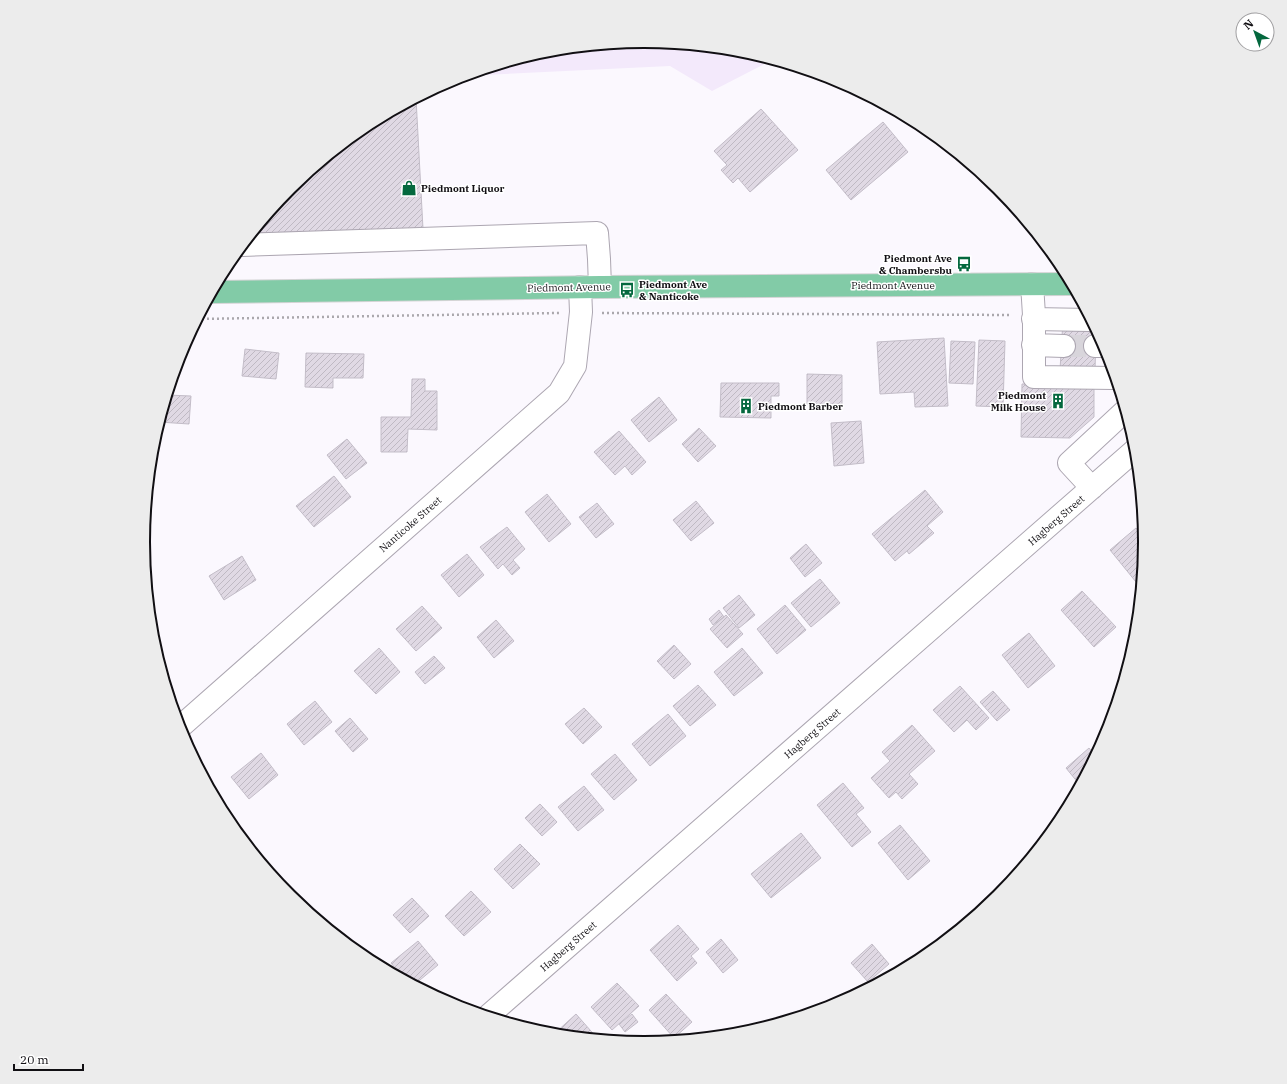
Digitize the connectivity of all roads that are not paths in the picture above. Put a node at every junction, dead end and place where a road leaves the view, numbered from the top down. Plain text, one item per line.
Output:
1 (249, 245) edge
2 (1032, 284) junction
3 (1064, 284) edge
4 (590, 287) junction
5 (218, 292) edge
6 (1034, 317) junction
7 (1085, 320) edge
8 (1033, 345) junction
9 (1064, 346) tunnel mouth
10 (1109, 379) edge
11 (1121, 415) edge
12 (1129, 455) edge
13 (1092, 488) junction
14 (184, 723) edge
15 (492, 1012) edge

1 - 4 street, Nanticoke Street
2 - 3 main road, Piedmont Avenue
2 - 4 main road, Piedmont Avenue
2 - 6 street
4 - 5 main road, Piedmont Avenue
4 - 14 street, Nanticoke Street
6 - 7 street
6 - 8 street
8 - 9 street
8 - 10 street
11 - 13 street
12 - 13 street, Hagberg Street
13 - 15 street, Hagberg Street

